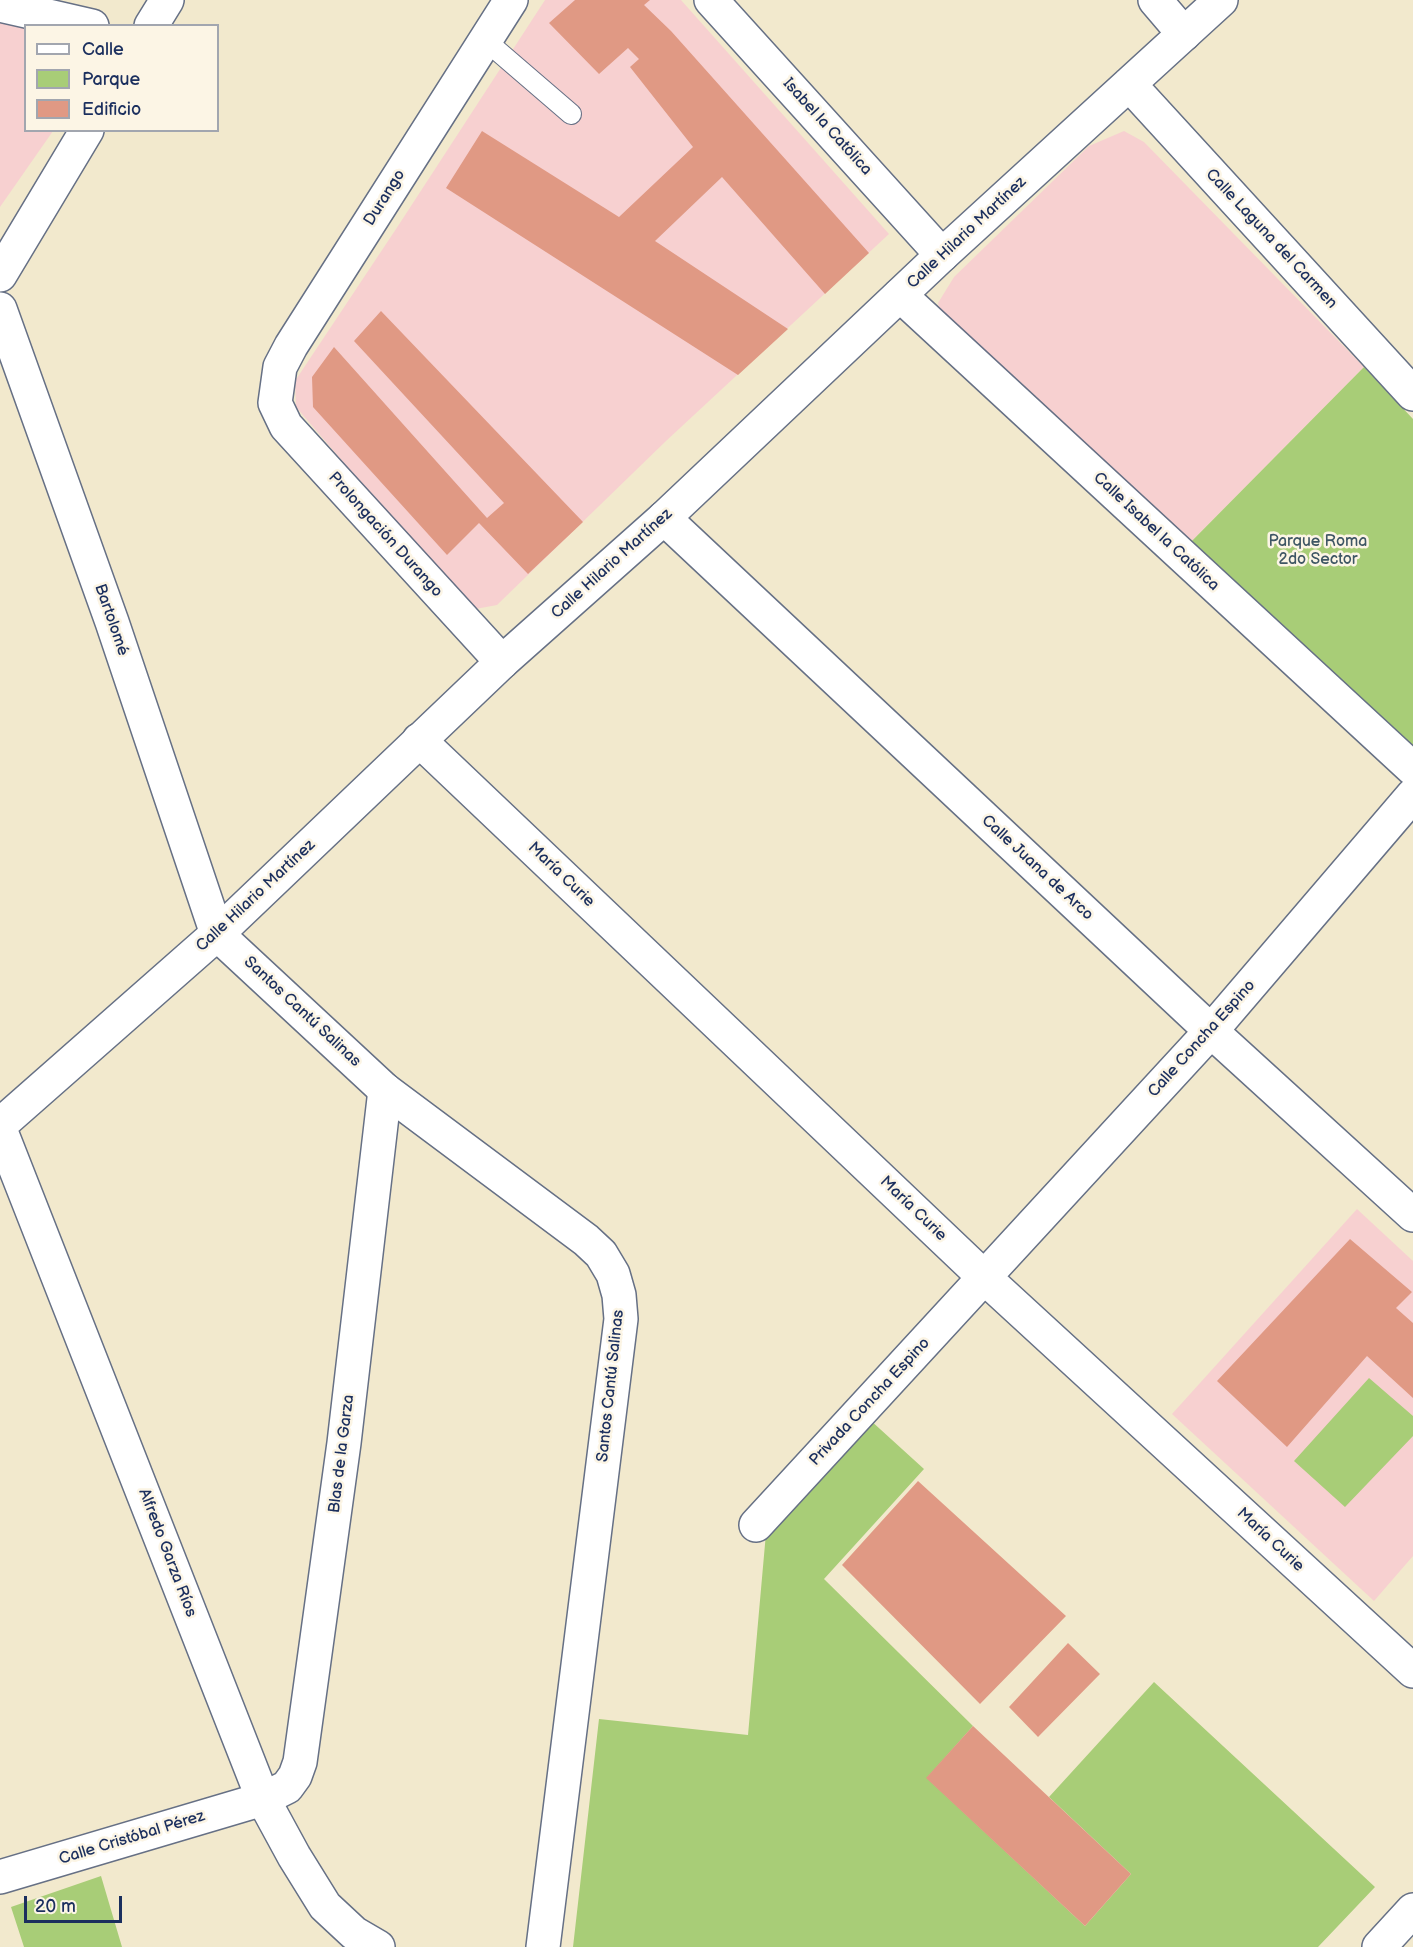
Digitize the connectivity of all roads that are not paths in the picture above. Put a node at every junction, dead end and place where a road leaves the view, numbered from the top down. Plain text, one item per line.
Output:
1 (167, 0) edge
2 (511, 0) edge
3 (711, 0) edge
4 (1155, 0) edge
5 (1221, 0) edge
6 (0, 5) edge
7 (83, 24) edge
8 (152, 24) edge
9 (1184, 34) junction
10 (485, 40) junction
11 (1129, 84) junction
12 (571, 114) dead end
13 (86, 132) edge
14 (942, 255) junction
15 (0, 275) edge
16 (900, 295) junction
17 (0, 309) edge
18 (1413, 394) edge
19 (275, 403) joint
20 (664, 518) junction
21 (502, 662) junction
22 (419, 741) junction
23 (1413, 769) edge
24 (1413, 795) edge
25 (217, 934) junction
26 (1211, 1031) junction
27 (385, 1090) junction
28 (0, 1127) edge
29 (1413, 1215) edge
30 (985, 1278) junction
31 (756, 1526) dead end
32 (1413, 1671) edge
33 (263, 1799) junction
34 (0, 1877) edge
35 (1413, 1910) edge
36 (378, 1947) edge
37 (543, 1947) edge
38 (1379, 1947) edge

1 - 8 street
2 - 10 street, Durango
3 - 14 street, Isabel la Católica
4 - 9 street
5 - 9 street, Calle Hilario Martínez
6 - 7 street
9 - 11 street, Calle Hilario Martínez
10 - 12 lane
10 - 19 street, Durango
11 - 14 street, Calle Hilario Martínez
11 - 18 street, Calle Laguna del Carmen
13 - 15 street
14 - 16 street, Calle Hilario Martínez
16 - 20 street, Calle Hilario Martínez
16 - 23 street, Calle Isabel la Católica
17 - 25 street, Bartolomé
19 - 21 street, Prolongación Durango
20 - 21 street, Calle Hilario Martínez
20 - 26 street, Calle Juana de Arco
21 - 22 street, Calle Hilario Martínez
22 - 25 street, Calle Hilario Martínez
22 - 30 street, María Curie
24 - 26 street, Calle Concha Espino
25 - 27 street, Santos Cantú Salinas
25 - 28 street, Calle Hilario Martínez
26 - 29 street, Calle Juana de Arco
26 - 30 street, Calle Concha Espino
27 - 33 street, Blas de la Garza
27 - 37 street, Santos Cantú Salinas
28 - 33 street, Alfredo Garza Ríos
30 - 31 street, Privada Concha Espino
30 - 32 street, María Curie
33 - 34 street, Calle Cristóbal Pérez
33 - 36 street, Alfredo Garza Ríos
35 - 38 street

